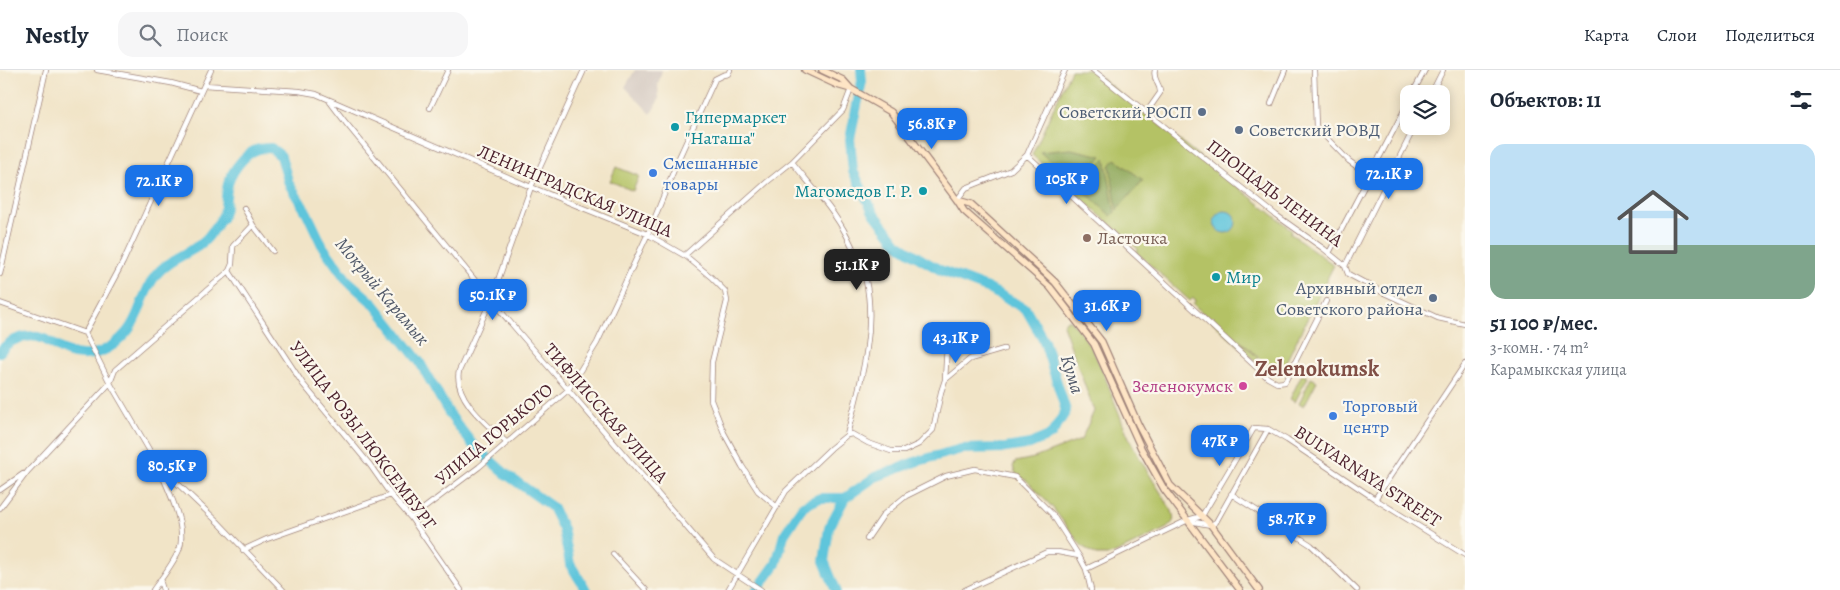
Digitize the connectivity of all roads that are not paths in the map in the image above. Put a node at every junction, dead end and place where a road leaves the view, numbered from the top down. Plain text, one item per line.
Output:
1 (46, 70) edge
2 (97, 70) edge
3 (211, 70) edge
4 (448, 70) edge
5 (584, 70) edge
6 (730, 70) edge
7 (805, 70) edge
8 (822, 70) edge
9 (1065, 70) edge
10 (1093, 70) edge
11 (1155, 70) edge
12 (1284, 70) edge
13 (1314, 70) edge
14 (1425, 70) edge
15 (1443, 70) edge
16 (204, 85) junction
17 (1417, 85) edge
18 (1436, 85) edge
19 (851, 89) junction
20 (199, 91) junction
21 (329, 100) junction
22 (1271, 104) dead end
23 (430, 108) dead end
24 (1146, 112) junction
25 (1400, 118) edge
26 (1410, 135) edge
27 (1027, 155) junction
28 (792, 162) junction
29 (1370, 176) junction
30 (531, 187) junction
31 (957, 200) junction
32 (244, 208) dead end
33 (253, 225) junction
34 (647, 234) junction
35 (273, 251) dead end
36 (1329, 253) junction
37 (685, 255) junction
38 (1345, 266) junction
39 (229, 271) junction
40 (0, 274) edge
41 (491, 300) junction
42 (1326, 301) dead end
43 (0, 303) edge
44 (1465, 324) edge
45 (85, 333) junction
46 (947, 345) dead end
47 (1004, 348) dead end
48 (1465, 364) edge
49 (945, 380) junction
50 (110, 383) junction
51 (568, 390) junction
52 (1268, 429) junction
53 (847, 436) junction
54 (507, 443) junction
55 (158, 465) junction
56 (28, 471) junction
57 (0, 490) edge
58 (1231, 494) junction
59 (391, 495) junction
60 (1376, 499) junction
61 (776, 507) junction
62 (0, 508) edge
63 (1202, 516) junction
64 (411, 518) junction
65 (1188, 520) junction
66 (1211, 526) junction
67 (867, 539) dead end
68 (243, 550) junction
69 (612, 554) dead end
70 (1465, 554) edge
71 (1079, 556) junction
72 (1086, 569) junction
73 (737, 575) junction
74 (160, 580) junction
75 (153, 590) edge
76 (163, 590) edge
77 (284, 590) edge
78 (461, 590) edge
79 (646, 590) edge
80 (728, 590) edge
81 (761, 590) edge
82 (965, 590) edge
83 (1091, 590) edge
84 (1240, 590) edge
85 (1259, 590) edge
86 (1357, 590) edge

1 - 40 street
2 - 20 street
3 - 16 street
4 - 23 street
5 - 30 street
6 - 34 street, УЛИЦА ГОРЬКОГО
7 - 19 street
8 - 19 street
9 - 27 street
10 - 24 street, ПЛОЩАДЬ ЛЕНИНА
11 - 24 street
12 - 22 street
13 - 29 street
14 - 17 street
15 - 18 street
16 - 20 street
16 - 21 street, ЛЕНИНГРАДСКАЯ УЛИЦА
19 - 28 street
19 - 31 street
20 - 45 street
21 - 30 street, ЛЕНИНГРАДСКАЯ УЛИЦА
21 - 41 street, ТИФЛИССКАЯ УЛИЦА
24 - 36 street, ПЛОЩАДЬ ЛЕНИНА
25 - 29 street
26 - 38 street
27 - 31 street
27 - 42 street
28 - 37 street
28 - 53 street
29 - 36 street
30 - 34 street, ЛЕНИНГРАДСКАЯ УЛИЦА
30 - 41 street
31 - 63 street
31 - 65 street
32 - 33 street
33 - 35 street
33 - 39 street
34 - 37 street, ЛЕНИНГРАДСКАЯ УЛИЦА
34 - 51 street, УЛИЦА ГОРЬКОГО
36 - 38 street, ПЛОЩАДЬ ЛЕНИНА
37 - 61 street, ЛЕНИНГРАДСКАЯ УЛИЦА
38 - 44 street, ПЛОЩАДЬ ЛЕНИНА
39 - 50 street
39 - 59 street, УЛИЦА РОЗЫ ЛЮКСЕМБУРГ
41 - 51 street, ТИФЛИССКАЯ УЛИЦА
41 - 54 street
43 - 45 street
45 - 50 street
46 - 49 street
47 - 49 street
48 - 60 street
49 - 53 street
50 - 55 street
50 - 56 street
51 - 54 street, УЛИЦА ГОРЬКОГО
51 - 73 street, ТИФЛИССКАЯ УЛИЦА
52 - 58 street
52 - 60 street, BULVARNAYA STREET
52 - 63 street, BULVARNAYA STREET
53 - 61 street
54 - 64 street, УЛИЦА ГОРЬКОГО
55 - 68 street
55 - 74 street
56 - 57 street
56 - 62 street
58 - 66 street
58 - 86 street
59 - 64 street, УЛИЦА РОЗЫ ЛЮКСЕМБУРГ
59 - 68 street
60 - 70 street, BULVARNAYA STREET
61 - 73 street
63 - 65 street
63 - 66 street
64 - 78 street, УЛИЦА РОЗЫ ЛЮКСЕМБУРГ
65 - 66 street
65 - 72 street
65 - 84 street
66 - 85 street
67 - 71 street
68 - 77 street
69 - 79 street
71 - 72 street
71 - 82 street
72 - 83 street
73 - 80 street
73 - 81 street, ТИФЛИССКАЯ УЛИЦА
74 - 75 street
74 - 76 street

